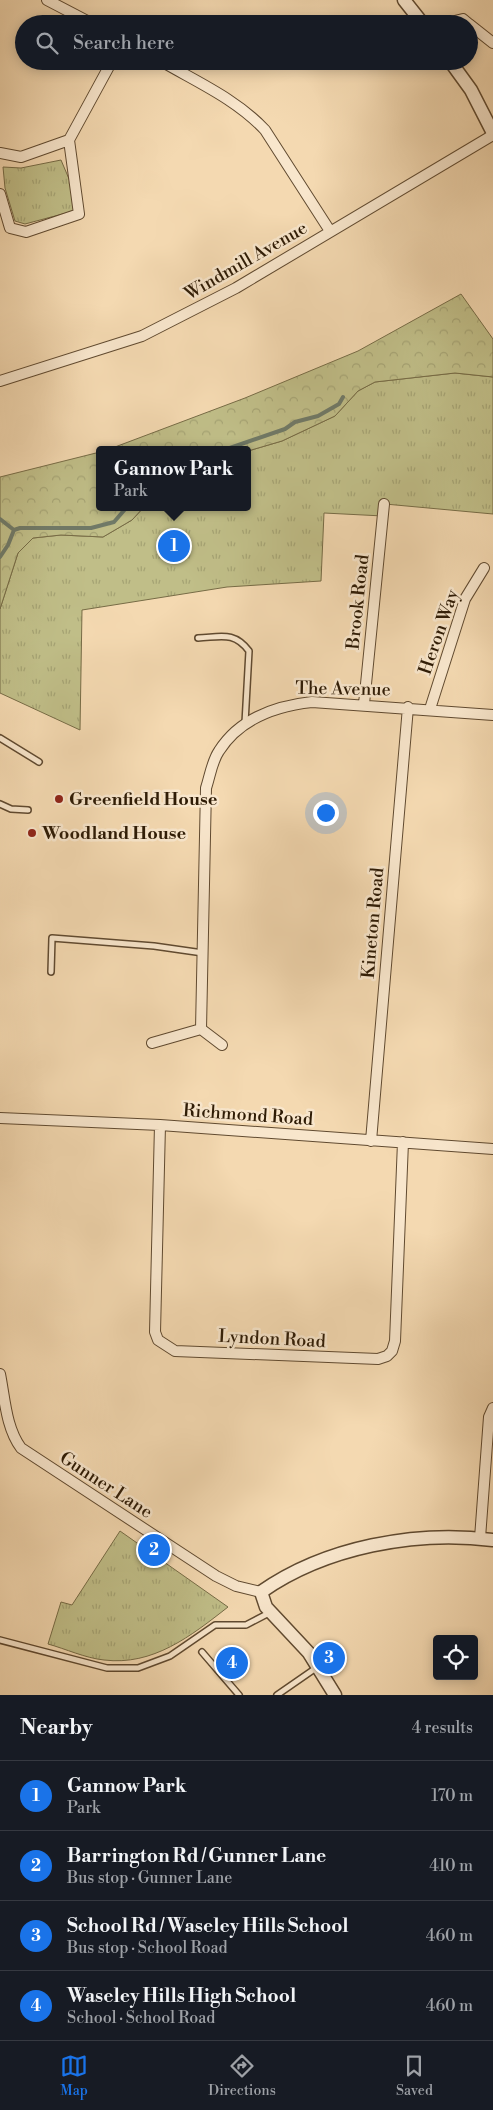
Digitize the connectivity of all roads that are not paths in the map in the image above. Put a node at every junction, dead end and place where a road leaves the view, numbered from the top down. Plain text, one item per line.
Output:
1 (47, 0) edge
2 (404, 0) edge
3 (76, 15) edge
4 (416, 15) edge
5 (478, 31) edge
6 (493, 43) edge
7 (107, 70) edge
8 (177, 70) edge
9 (457, 70) edge
10 (493, 134) edge
11 (69, 140) junction
12 (0, 153) edge
13 (0, 194) edge
14 (330, 231) junction
15 (0, 381) edge
16 (384, 504) dead end
17 (484, 568) dead end
18 (198, 638) dead end
19 (364, 704) junction
20 (408, 707) junction
21 (430, 709) junction
22 (493, 715) edge
23 (245, 724) junction
24 (0, 738) edge
25 (39, 762) dead end
26 (0, 804) edge
27 (28, 810) dead end
28 (202, 953) junction
29 (51, 972) dead end
30 (201, 1029) junction
31 (152, 1043) dead end
32 (222, 1045) dead end
33 (0, 1118) edge
34 (160, 1125) junction
35 (371, 1141) junction
36 (402, 1142) junction
37 (493, 1149) edge
38 (0, 1374) edge
39 (493, 1408) edge
40 (4, 1422) edge
41 (486, 1539) edge
42 (261, 1592) junction
43 (269, 1612) junction
44 (0, 1640) edge
45 (202, 1652) dead end
46 (319, 1666) junction
47 (239, 1695) edge
48 (276, 1695) edge
49 (335, 1695) edge

1 - 3 street
2 - 4 street
5 - 6 street
7 - 11 street
8 - 14 street
9 - 10 street
10 - 14 street, Windmill Avenue
11 - 12 street
11 - 13 street
14 - 15 street, Windmill Avenue
16 - 19 street, Brook Road
17 - 21 street, Heron Way
18 - 23 lane
19 - 20 street, The Avenue
19 - 23 street, The Avenue
20 - 21 street, The Avenue
20 - 35 street, Kineton Road
21 - 22 street, The Avenue
23 - 28 street, The Avenue
24 - 25 lane
26 - 27 lane
28 - 29 lane
28 - 30 street, The Avenue
30 - 31 street
30 - 32 street
33 - 34 street, Richmond Road
34 - 35 street, Richmond Road
34 - 36 street, Lyndon Road
35 - 36 street, Richmond Road
36 - 37 street, Richmond Road
38 - 40 street, Gunner Lane
39 - 41 street
40 - 42 street, Gunner Lane
41 - 42 street
42 - 43 street
43 - 44 lane
43 - 46 street
45 - 47 lane
46 - 48 lane
46 - 49 street

